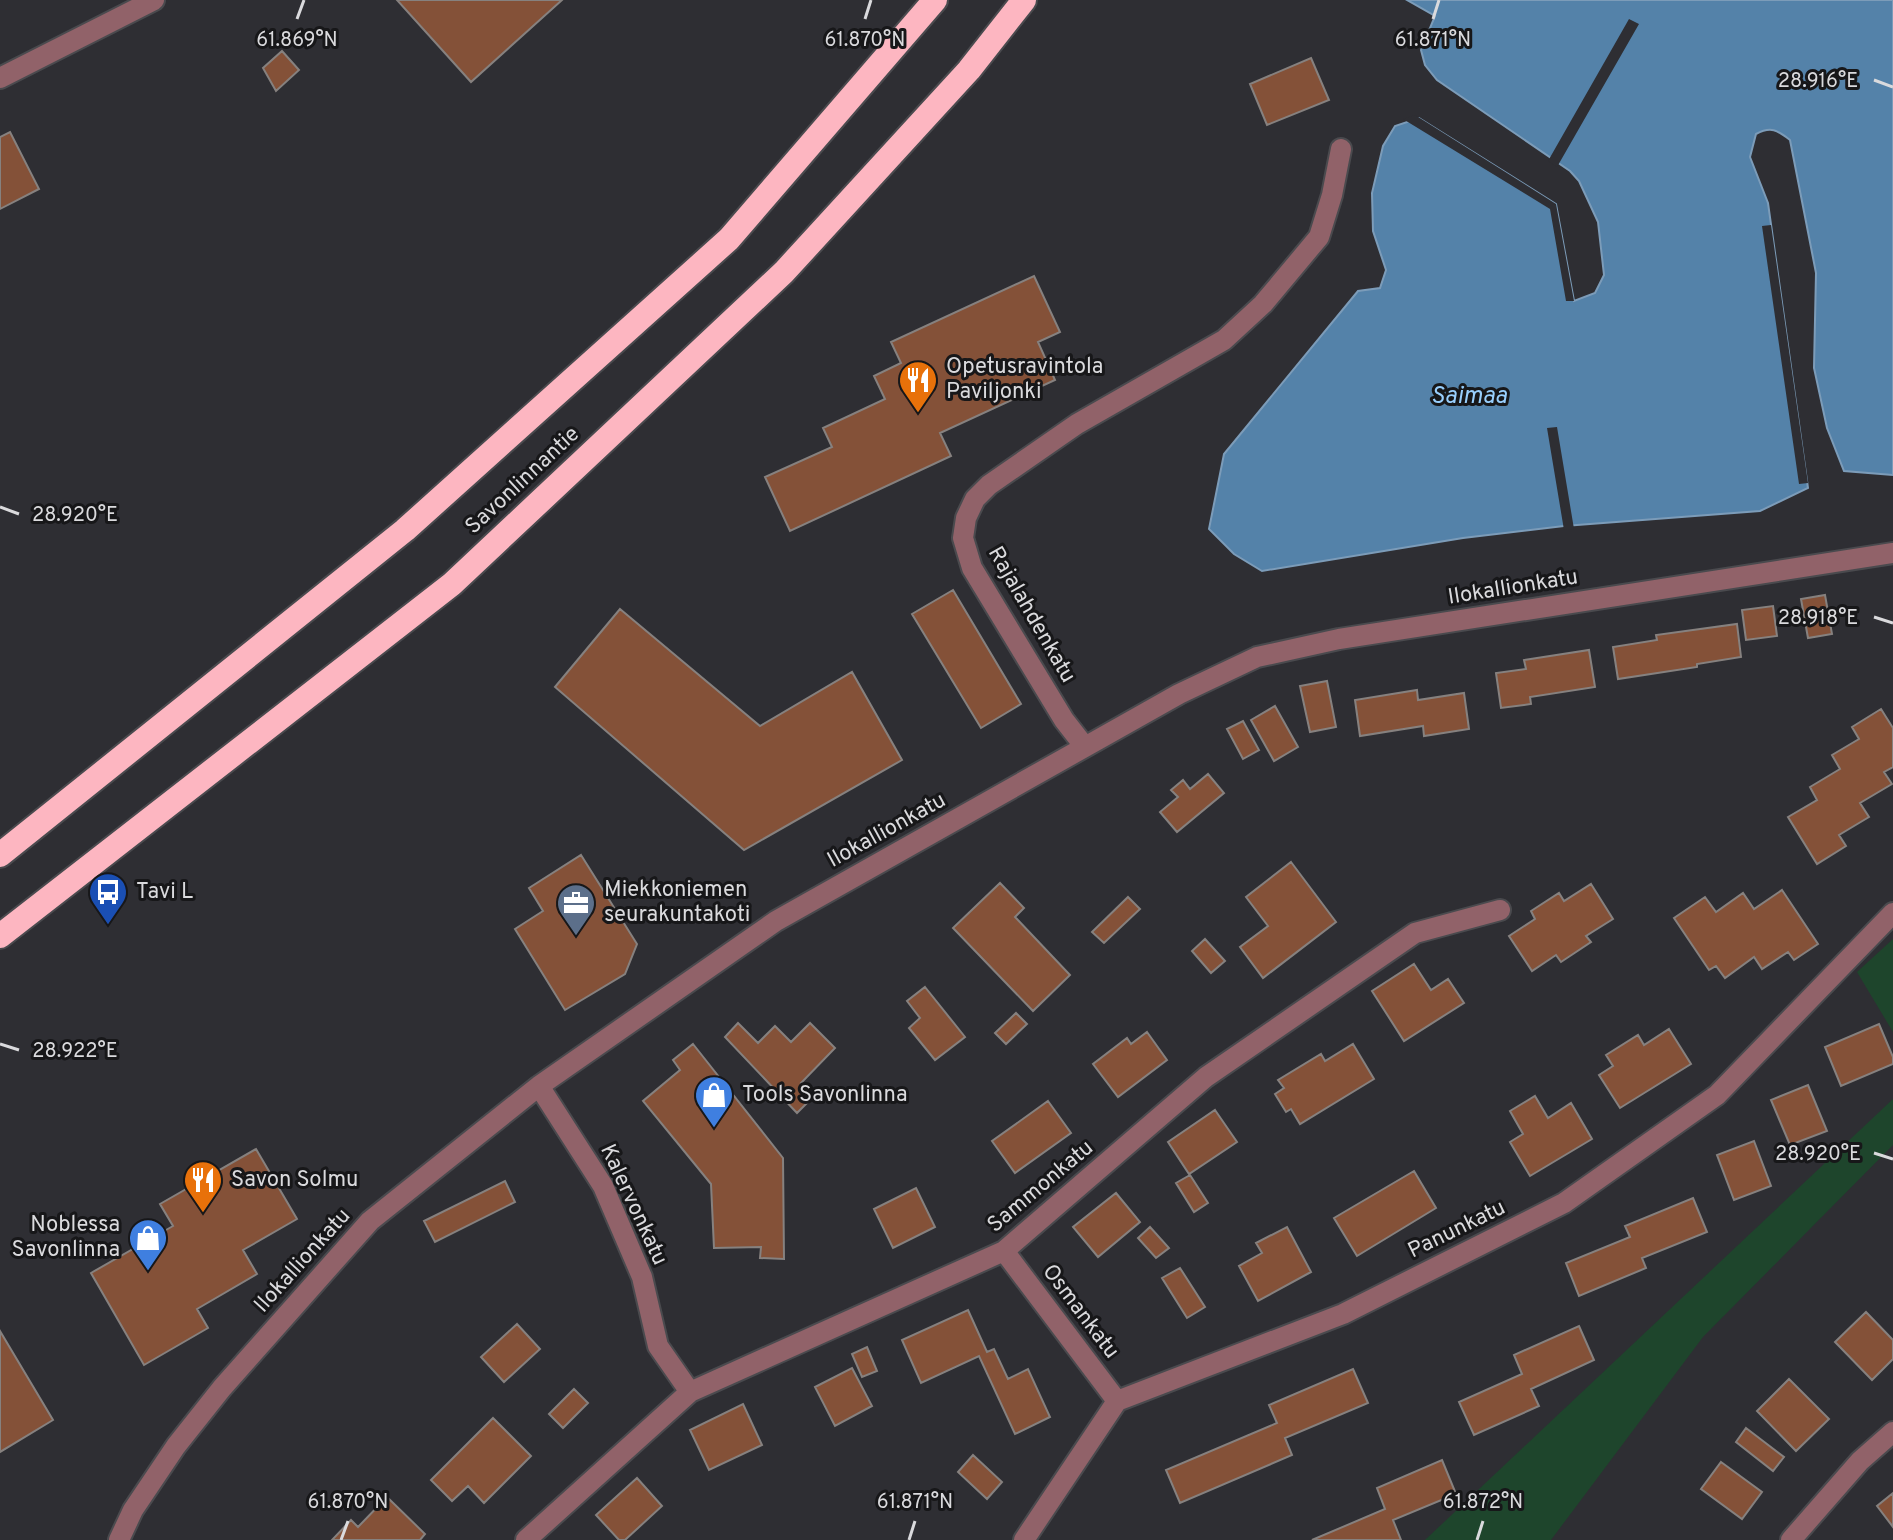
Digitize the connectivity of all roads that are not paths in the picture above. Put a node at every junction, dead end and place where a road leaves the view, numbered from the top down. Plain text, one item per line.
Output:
1 (154, 0) edge
2 (935, 0) edge
3 (1024, 0) edge
4 (0, 78) edge
5 (1341, 149) dead end
6 (1893, 553) edge
7 (1085, 747) junction
8 (0, 855) edge
9 (1500, 910) dead end
10 (1893, 913) edge
11 (0, 936) edge
12 (539, 1086) junction
13 (1004, 1251) junction
14 (690, 1392) junction
15 (1117, 1401) junction
16 (1893, 1432) edge
17 (119, 1540) edge
18 (526, 1540) edge
19 (1024, 1540) edge
20 (1791, 1540) edge

1 - 4 street
2 - 8 highway, Savonlinnantie
3 - 11 highway, Savonlinnantie
5 - 7 street, Rajalahdenkatu
6 - 7 street, Ilokallionkatu
7 - 12 street, Ilokallionkatu
9 - 13 street, Sammonkatu
10 - 15 street, Panunkatu
12 - 14 street, Kalervonkatu
12 - 17 street, Ilokallionkatu
13 - 14 street, Sammonkatu
13 - 15 street, Osmankatu
14 - 18 street, Sammonkatu
15 - 19 street
16 - 20 street

